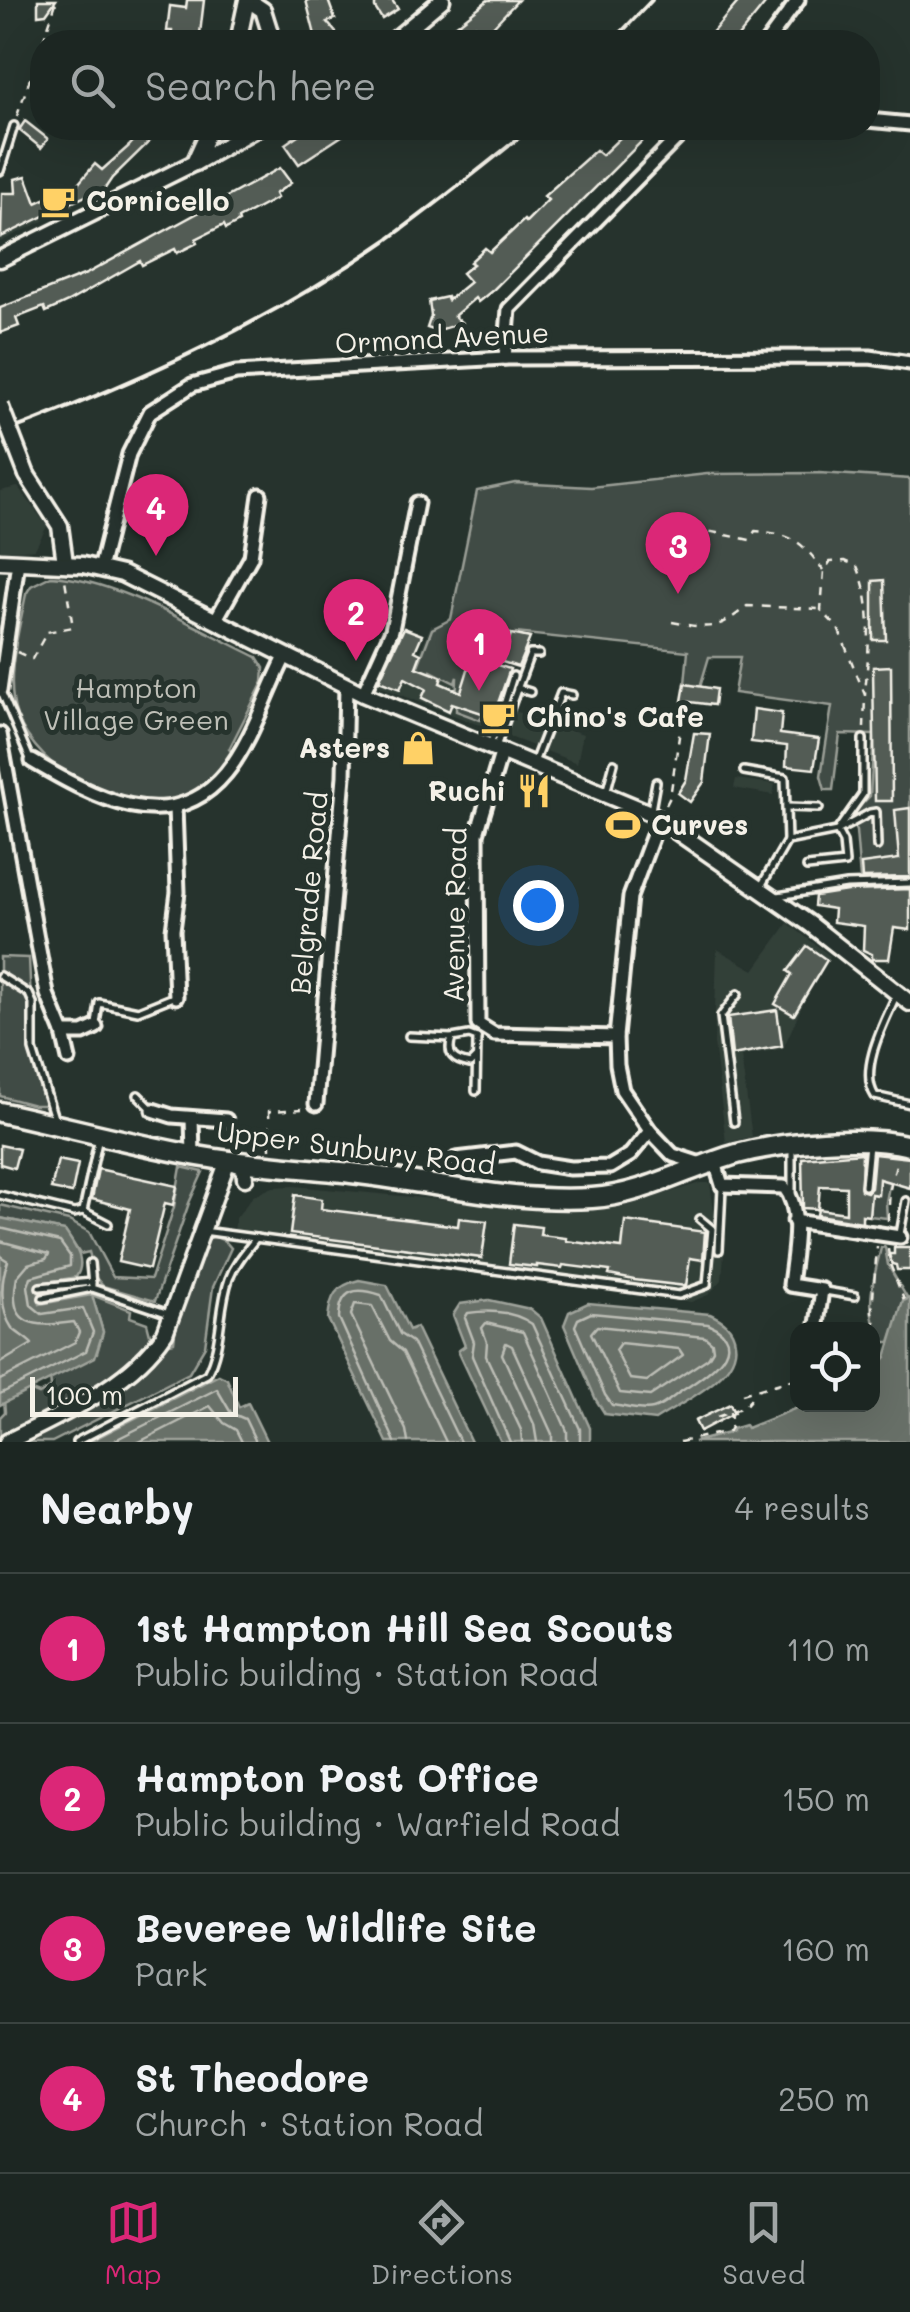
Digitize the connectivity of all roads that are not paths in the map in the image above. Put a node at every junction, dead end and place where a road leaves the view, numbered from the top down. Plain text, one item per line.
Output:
1 (247, 0) edge
2 (442, 0) edge
3 (798, 0) edge
4 (241, 30) edge
5 (269, 30) edge
6 (406, 30) edge
7 (776, 30) edge
8 (880, 121) edge
9 (910, 124) edge
10 (14, 126) road end
11 (205, 140) edge
12 (235, 140) edge
13 (674, 140) edge
14 (194, 163) junction
15 (0, 171) edge
16 (0, 260) edge
17 (505, 358) junction
18 (910, 363) edge
19 (0, 405) edge
20 (260, 496) dead end
21 (417, 503) dead end
22 (0, 561) edge
23 (18, 562) junction
24 (65, 563) junction
25 (100, 569) junction
26 (215, 621) junction
27 (539, 654) dead end
28 (285, 657) junction
29 (513, 676) dead end
30 (346, 686) junction
31 (517, 688) junction
32 (0, 689) edge
33 (530, 692) dead end
34 (362, 694) junction
35 (572, 695) dead end
36 (503, 708) dead end
37 (496, 727) dead end
38 (0, 734) edge
39 (864, 739) road end
40 (496, 747) junction
41 (32, 761) joint
42 (534, 763) junction
43 (614, 763) dead end
44 (744, 771) dead end
45 (656, 782) dead end
46 (606, 793) junction
47 (175, 808) junction
48 (786, 808) junction
49 (819, 808) dead end
50 (654, 816) junction
51 (837, 831) junction
52 (786, 841) junction
53 (877, 846) dead end
54 (808, 867) dead end
55 (910, 883) edge
56 (764, 894) junction
57 (0, 976) edge
58 (738, 994) dead end
59 (176, 997) joint
60 (906, 997) edge
61 (96, 1027) joint
62 (480, 1030) junction
63 (63, 1033) junction
64 (409, 1036) dead end
65 (616, 1037) junction
66 (452, 1038) junction
67 (476, 1058) junction
68 (69, 1060) dead end
69 (476, 1092) dead end
70 (138, 1095) dead end
71 (316, 1104) road end
72 (910, 1104) edge
73 (153, 1110) joint
74 (0, 1112) edge
75 (192, 1118) junction
76 (226, 1120) dead end
77 (734, 1122) dead end
78 (55, 1124) junction
79 (650, 1131) junction
80 (99, 1134) junction
81 (870, 1141) junction
82 (791, 1146) junction
83 (910, 1146) edge
84 (193, 1155) junction
85 (271, 1157) junction
86 (456, 1159) dead end
87 (228, 1160) junction
88 (710, 1164) junction
89 (245, 1178) junction
90 (722, 1185) junction
91 (866, 1186) dead end
92 (0, 1196) edge
93 (792, 1196) junction
94 (215, 1201) junction
95 (906, 1201) dead end
96 (82, 1211) junction
97 (700, 1219) dead end
98 (794, 1221) junction
99 (108, 1224) dead end
100 (200, 1230) junction
101 (900, 1237) joint
102 (256, 1238) junction
103 (720, 1250) dead end
104 (90, 1263) dead end
105 (92, 1285) junction
106 (40, 1287) dead end
107 (822, 1290) junction
108 (855, 1296) dead end
109 (43, 1298) dead end
110 (172, 1314) junction
111 (817, 1322) edge
112 (7, 1442) edge
113 (76, 1442) edge

1 - 4 street
1 - 5 street
2 - 6 street
3 - 7 street
8 - 9 street
10 - 15 lane
11 - 14 street
12 - 14 street
13 - 17 street
14 - 16 street
17 - 18 street, Ormond Avenue
17 - 25 street, Ormond Avenue
19 - 24 street, bridge
20 - 26 street
21 - 34 street
22 - 23 street
23 - 24 street
23 - 32 street
24 - 25 street
25 - 26 street
26 - 28 street
27 - 31 lane
28 - 30 street
28 - 47 street
29 - 36 lane
30 - 34 street
30 - 71 street, Belgrade Road
31 - 33 lane
31 - 40 lane
32 - 41 lane
34 - 40 street
35 - 42 lane
37 - 40 lane
38 - 63 street
39 - 51 lane
40 - 42 street
40 - 62 street, Avenue Road
41 - 47 street
42 - 46 street
43 - 46 lane
44 - 48 lane
45 - 50 lane
46 - 50 street
47 - 59 street
48 - 49 lane
48 - 52 lane
50 - 56 street
50 - 65 street
51 - 52 lane
51 - 53 lane
51 - 54 lane
52 - 56 lane
55 - 56 lane
56 - 60 street
57 - 78 lane
58 - 77 lane
59 - 61 lane
60 - 72 lane
61 - 63 street
62 - 65 street
62 - 66 lane
62 - 67 lane
63 - 68 street
64 - 66 lane
65 - 79 street
66 - 67 lane
67 - 69 lane
70 - 73 lane
73 - 75 street
74 - 78 highway, Upper Sunbury Road
75 - 76 street
75 - 84 street
78 - 80 highway, Upper Sunbury Road
79 - 86 street
79 - 88 street
80 - 84 highway, Upper Sunbury Road
80 - 96 lane
81 - 82 highway, Upper Sunbury Road
81 - 83 highway, Upper Sunbury Road
81 - 91 lane
82 - 88 highway, Upper Sunbury Road
82 - 93 lane
84 - 87 highway, Upper Sunbury Road
85 - 87 highway, Upper Sunbury Road
85 - 88 highway, Upper Sunbury Road
85 - 89 street
87 - 89 street
87 - 94 street
88 - 90 street
89 - 94 street
90 - 93 street
90 - 103 lane
92 - 96 lane
93 - 98 street
94 - 100 street
95 - 101 lane
96 - 99 lane
97 - 102 lane
98 - 101 street
98 - 107 street
100 - 102 lane
100 - 110 street
102 - 113 lane
104 - 105 lane
105 - 106 lane
105 - 109 lane
105 - 110 lane
107 - 108 lane
107 - 111 street
110 - 112 street

